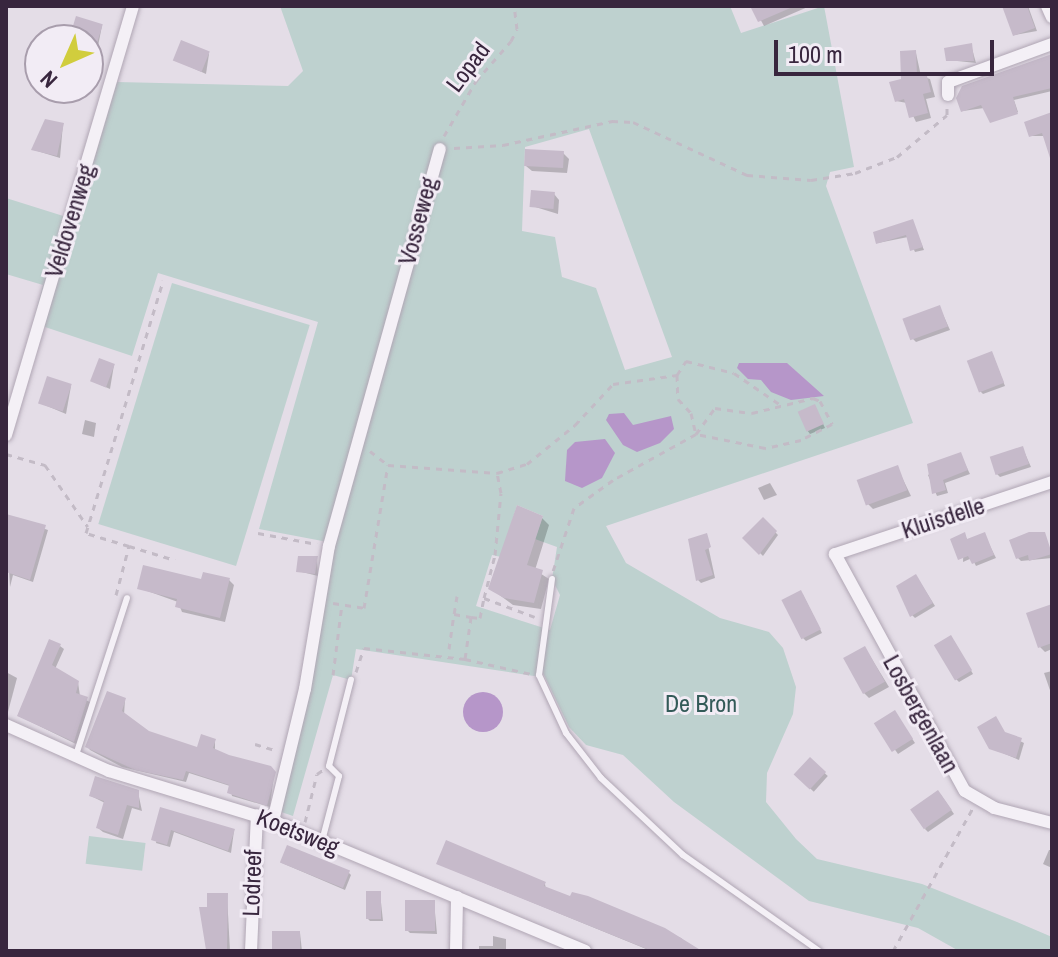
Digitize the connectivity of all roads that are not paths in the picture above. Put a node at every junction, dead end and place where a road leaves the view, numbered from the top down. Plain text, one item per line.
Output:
1 (133, 6) edge
2 (1047, 6) edge
3 (1052, 17) edge
4 (1052, 44) edge
5 (948, 95) road end
6 (440, 149) road end
7 (6, 435) edge
8 (1052, 482) edge
9 (835, 554) joint
10 (552, 579) road end
11 (127, 598) road end
12 (351, 680) road end
13 (6, 725) edge
14 (75, 758) junction
15 (257, 815) junction
16 (273, 821) junction
17 (1052, 823) edge
18 (322, 841) junction
19 (457, 897) junction
20 (251, 951) edge
21 (456, 951) edge
22 (585, 951) edge
23 (819, 951) edge

1 - 7 street, Veldovenweg
2 - 3 street
4 - 5 street
6 - 16 street, Vosseweg
8 - 9 street, Kluisdelle
9 - 17 street, Losbergenlaan
10 - 23 lane
11 - 14 lane
12 - 18 lane
13 - 14 street, Koetsweg
14 - 15 street, Koetsweg
15 - 16 street, Koetsweg
15 - 20 street, Lodreef
16 - 18 street, Koetsweg
18 - 19 street, Koetsweg
19 - 21 street
19 - 22 street, Koetsweg

